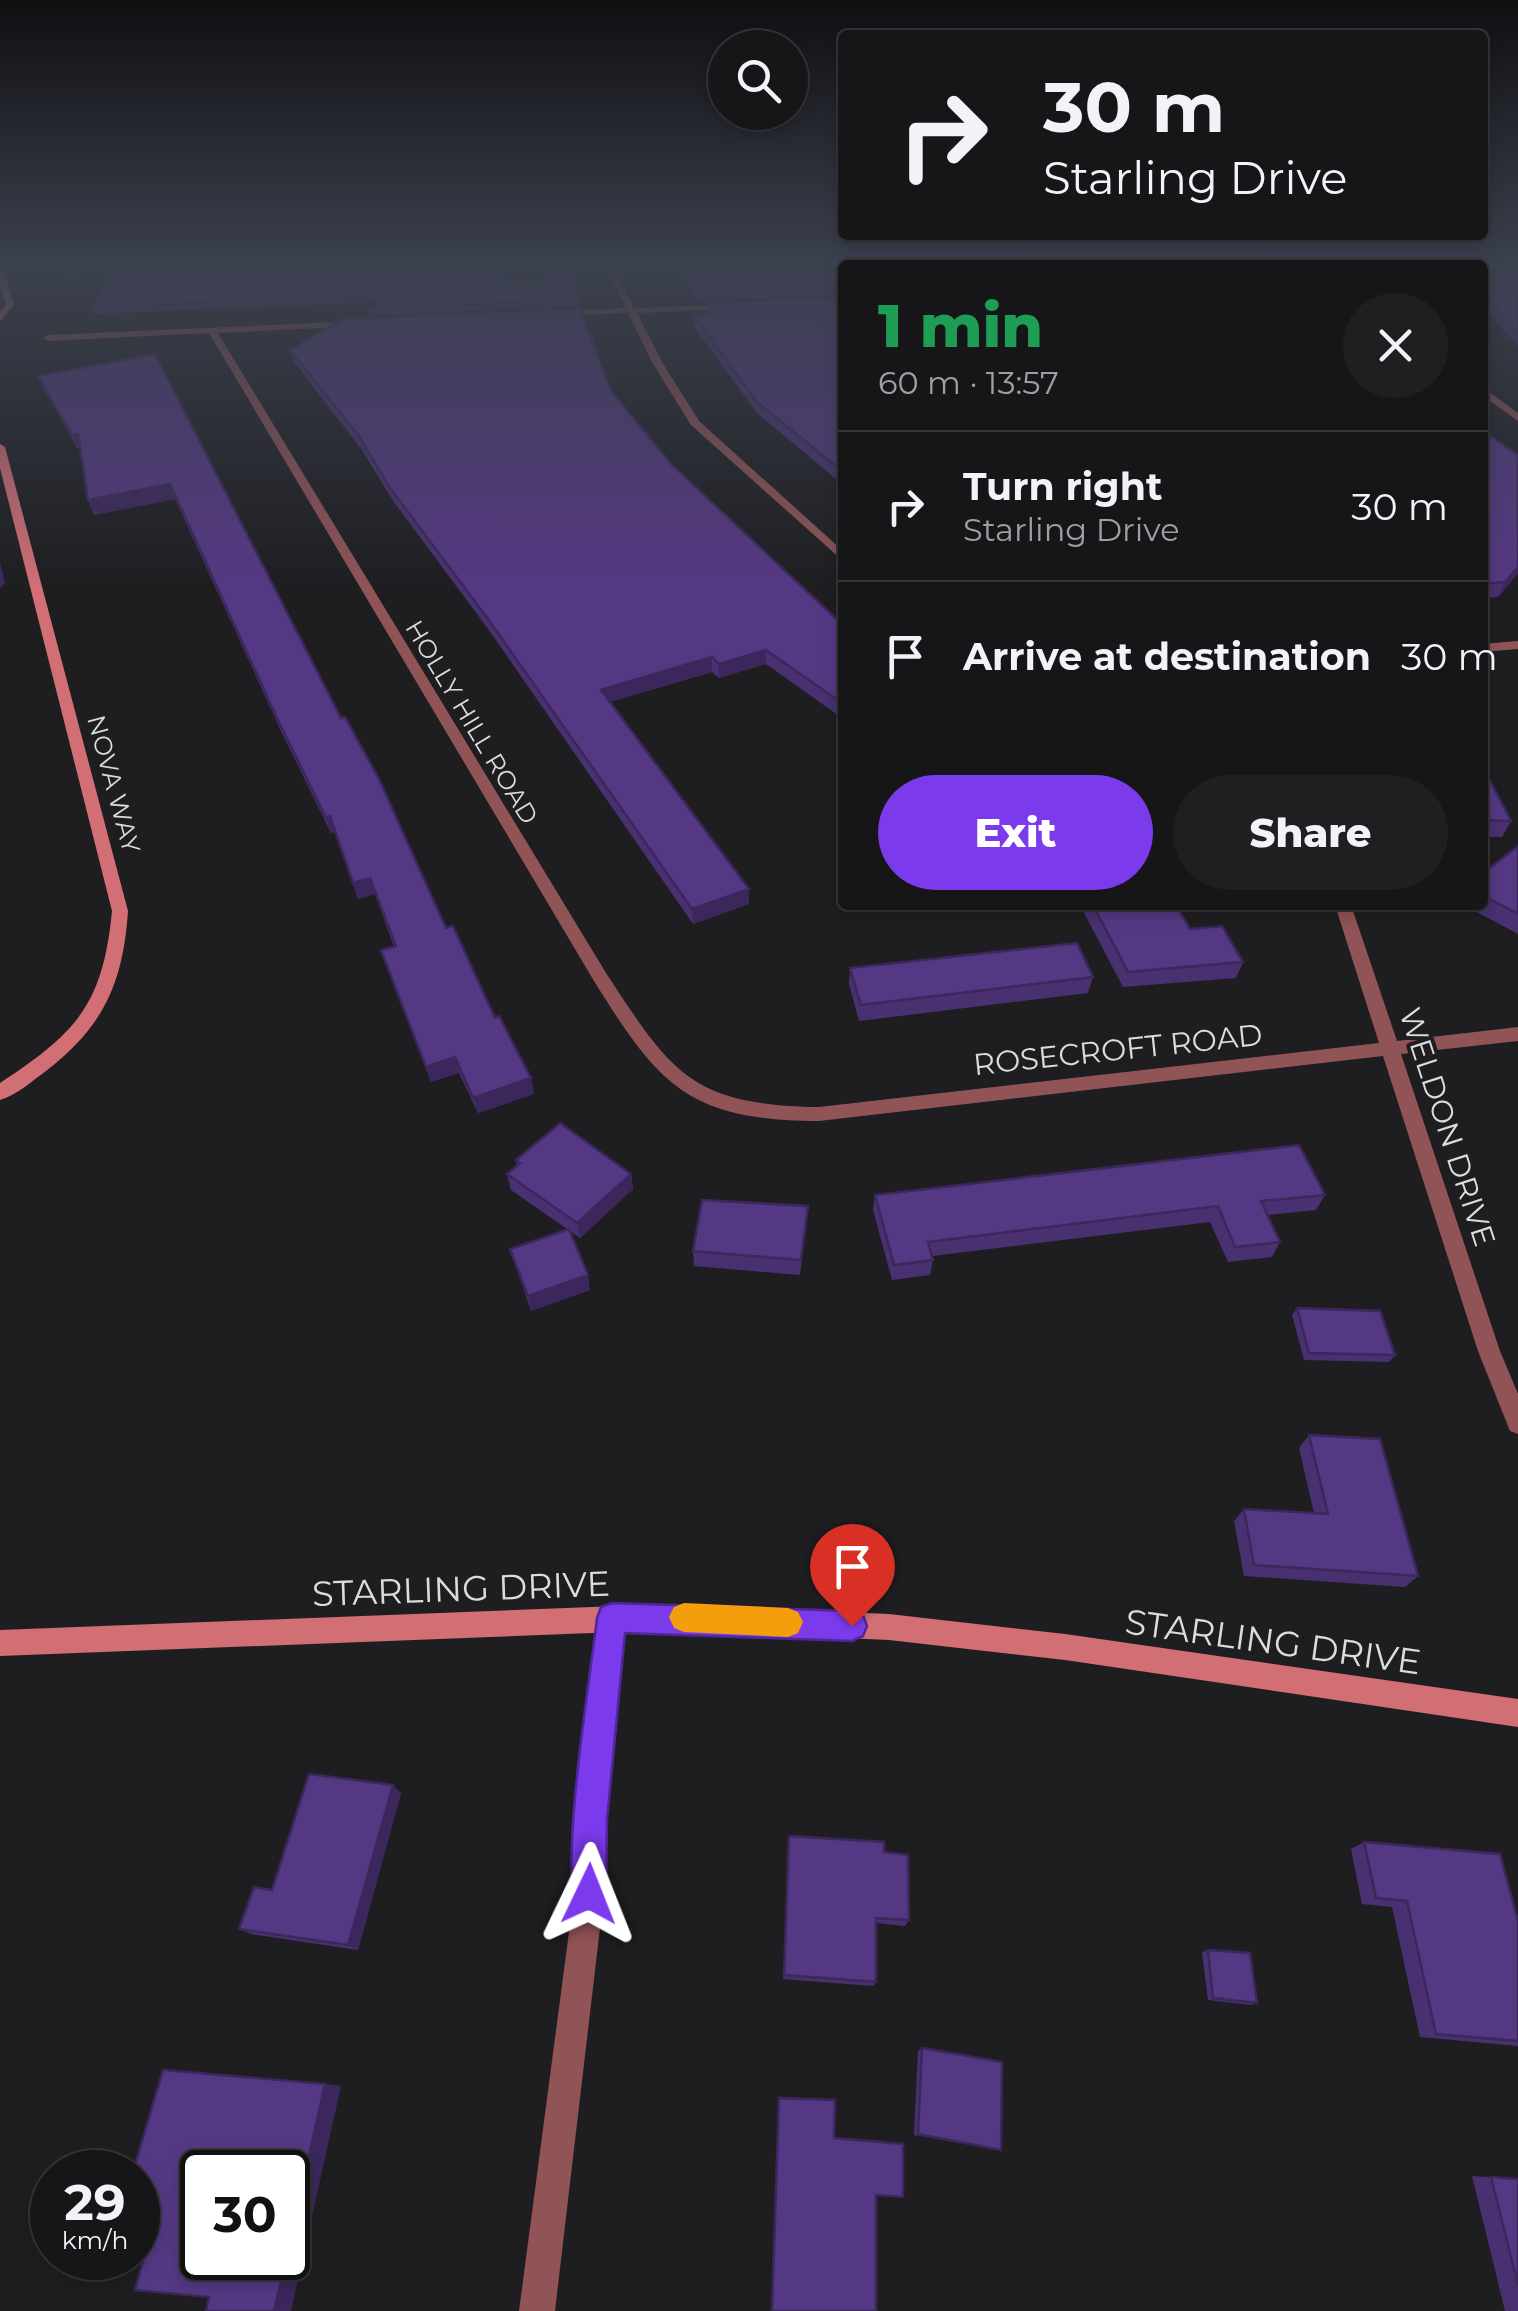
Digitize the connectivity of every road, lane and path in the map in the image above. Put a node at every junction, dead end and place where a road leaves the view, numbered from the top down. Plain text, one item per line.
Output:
1 (238, 374) edge
2 (667, 374) edge
3 (1488, 395) edge
4 (1518, 418) edge
5 (0, 447) edge
6 (838, 552) edge
7 (1518, 646) edge
8 (1488, 648) edge
9 (1345, 910) edge
10 (1518, 1034) edge
11 (1388, 1050) junction
12 (0, 1093) edge
13 (725, 1107) joint
14 (1518, 1422) edge
15 (612, 1618) junction
16 (0, 1642) edge
17 (1518, 1713) edge
18 (536, 2311) edge

1 - 13 street, HOLLY HILL ROAD
2 - 6 street
3 - 4 street
5 - 12 street, NOVA WAY
7 - 8 street
9 - 11 street, WELDON DRIVE
10 - 11 street, ROSECROFT ROAD
11 - 13 street, ROSECROFT ROAD
11 - 14 street, WELDON DRIVE
15 - 16 street, STARLING DRIVE
15 - 17 street, STARLING DRIVE
15 - 18 street

